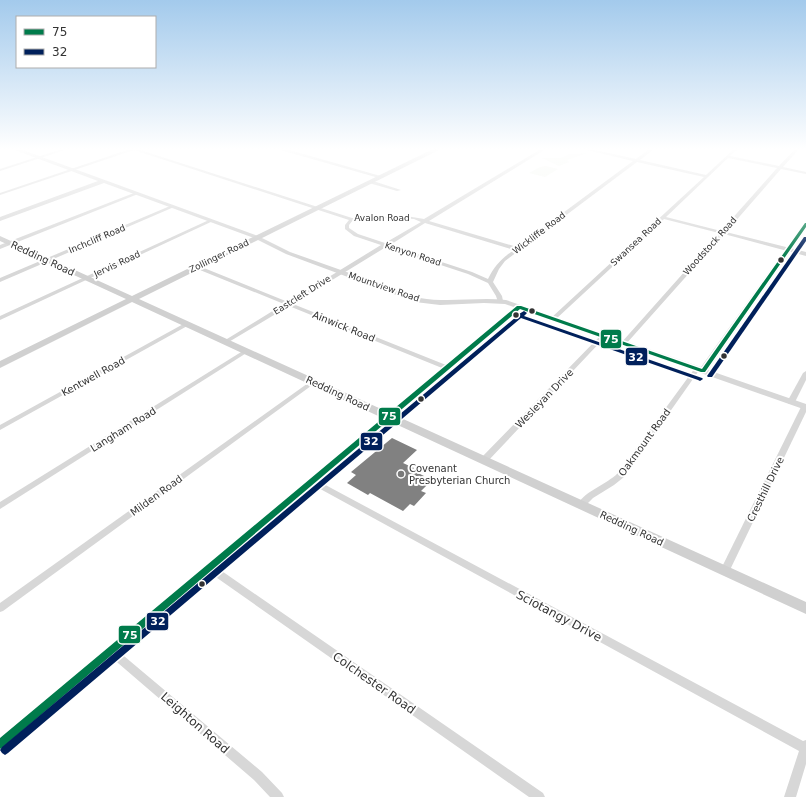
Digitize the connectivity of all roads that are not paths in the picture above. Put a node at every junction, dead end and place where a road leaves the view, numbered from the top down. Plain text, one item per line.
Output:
1 (23, 186) edge
2 (90, 186) edge
3 (114, 186) edge
4 (249, 186) edge
5 (361, 186) edge
6 (385, 186) edge
7 (482, 186) edge
8 (602, 186) edge
9 (695, 186) edge
10 (764, 186) edge
11 (399, 190) dead end
12 (0, 194) edge
13 (136, 194) junction
14 (172, 207) junction
15 (317, 208) junction
16 (662, 217) junction
17 (0, 219) edge
18 (352, 219) junction
19 (211, 221) junction
20 (424, 221) junction
21 (806, 224) edge
22 (723, 232) junction
23 (256, 237) junction
24 (0, 238) edge
25 (11, 243) junction
26 (384, 245) junction
27 (0, 247) edge
28 (517, 249) junction
29 (788, 249) junction
30 (806, 254) edge
31 (47, 260) junction
32 (197, 267) junction
33 (340, 272) junction
34 (87, 278) junction
35 (0, 280) edge
36 (490, 282) junction
37 (133, 299) junction
38 (500, 302) junction
39 (288, 304) junction
40 (519, 307) junction
41 (0, 318) edge
42 (554, 318) junction
43 (187, 324) junction
44 (604, 336) junction
45 (225, 342) junction
46 (624, 343) junction
47 (246, 351) junction
48 (0, 365) edge
49 (447, 368) junction
50 (700, 370) junction
51 (806, 373) edge
52 (313, 382) junction
53 (791, 402) junction
54 (805, 407) edge
55 (389, 417) junction
56 (0, 428) edge
57 (484, 460) junction
58 (312, 481) junction
59 (581, 505) junction
60 (0, 506) edge
61 (210, 568) junction
62 (724, 571) junction
63 (0, 608) edge
64 (806, 608) edge
65 (111, 651) junction
66 (0, 744) edge
67 (806, 747) edge
68 (278, 797) edge
69 (539, 797) edge
70 (790, 797) edge

1 - 12 street
2 - 17 street
3 - 13 street, Mountview Road
4 - 15 street, Avalon Road
5 - 15 main road, Zollinger Road
6 - 11 street
7 - 20 street, Eastcleft Drive
8 - 28 street, Wickliffe Road
9 - 16 street, Swansea Road
10 - 22 street, Woodstock Road
13 - 14 street, Mountview Road
13 - 25 street
14 - 19 street, Mountview Road
14 - 31 street, Inchcliff Road
15 - 18 street, Avalon Road
15 - 23 main road, Zollinger Road
16 - 22 street
16 - 42 street, Swansea Road
18 - 20 street, Avalon Road
18 - 26 street, Kenyon Road
19 - 23 street, Mountview Road
19 - 34 street, Jervis Road
20 - 26 street, Eastcleft Drive
20 - 28 street, Avalon Road
21 - 29 street
22 - 29 street
22 - 46 street, Woodstock Road
23 - 32 main road, Zollinger Road
23 - 33 street, Mountview Road
24 - 25 main road, Redding Road
25 - 27 street
25 - 31 main road, Redding Road
26 - 33 street, Eastcleft Drive
26 - 36 street, Kenyon Road
28 - 36 street, Wickliffe Road
29 - 30 street
29 - 50 street
31 - 34 main road, Redding Road
31 - 35 street, Inchcliff Road
32 - 37 main road, Zollinger Road
32 - 39 street, Ainwick Road
33 - 38 street, Mountview Road
33 - 39 street, Eastcleft Drive
34 - 37 main road, Redding Road
34 - 41 street, Jervis Road
36 - 38 street
37 - 43 main road, Redding Road
37 - 48 main road, Zollinger Road
38 - 40 street, Mountview Road
39 - 45 street, Eastcleft Drive
39 - 49 street, Ainwick Road
40 - 42 street, Mountview Road
40 - 49 street
42 - 44 street, Mountview Road
43 - 45 main road, Redding Road
43 - 56 street, Kentwell Road
44 - 46 street, Mountview Road
44 - 57 street, Wesleyan Drive
45 - 47 main road, Redding Road
46 - 50 street, Mountview Road
47 - 52 main road, Redding Road
47 - 60 street, Langham Road
49 - 55 street
50 - 53 street, Mountview Road
50 - 59 street, Oakmount Road
51 - 53 street
52 - 55 main road, Redding Road
52 - 63 street, Milden Road
53 - 54 street, Mountview Road
54 - 62 street, Cresthill Drive
55 - 57 main road, Redding Road
55 - 58 street
57 - 59 main road, Redding Road
58 - 61 street
58 - 67 street, Sciotangy Drive
59 - 62 main road, Redding Road
61 - 65 street
61 - 69 street, Colchester Road
62 - 64 main road, Redding Road
65 - 66 street
65 - 68 street, Leighton Road
67 - 70 street

